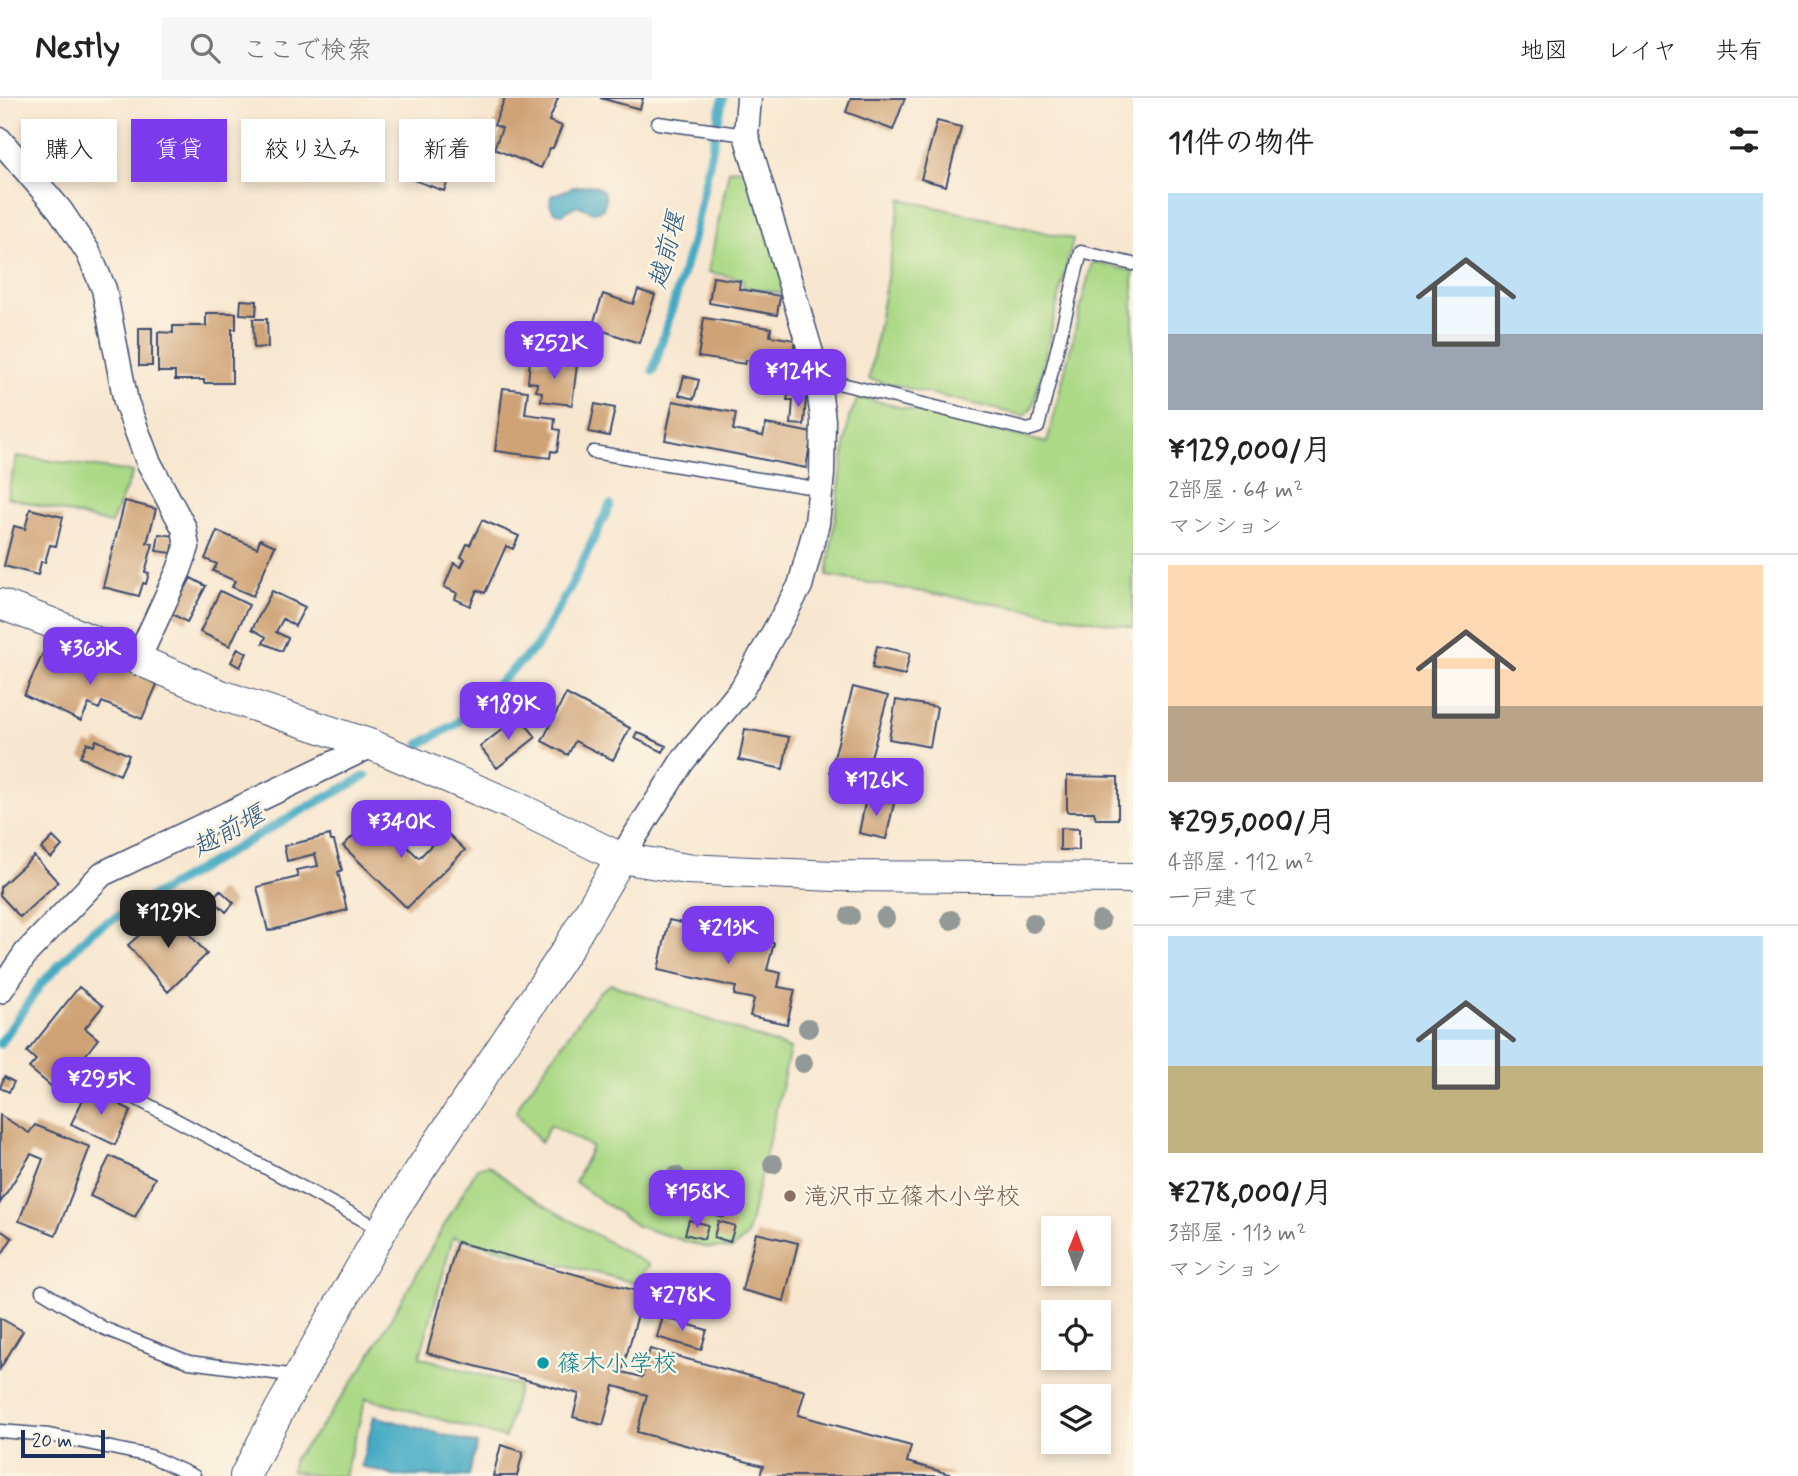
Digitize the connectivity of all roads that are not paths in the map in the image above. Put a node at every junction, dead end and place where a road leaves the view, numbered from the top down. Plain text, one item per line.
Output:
1 (749, 98) edge
2 (658, 123) dead end
3 (738, 134) junction
4 (0, 139) edge
5 (1133, 264) edge
6 (818, 378) junction
7 (593, 452) dead end
8 (821, 489) junction
9 (0, 604) edge
10 (138, 659) junction
11 (372, 745) junction
12 (621, 858) junction
13 (1133, 878) edge
14 (0, 991) edge
15 (111, 1085) dead end
16 (382, 1230) junction
17 (42, 1292) dead end
18 (299, 1377) junction
19 (0, 1431) edge
20 (250, 1474) edge
21 (194, 1476) edge

1 - 3 street
2 - 3 lane
3 - 6 street
4 - 10 street
5 - 6 lane
6 - 8 street
7 - 8 lane
8 - 12 street
9 - 10 street
10 - 11 street
11 - 12 street
11 - 14 street
12 - 13 street
12 - 16 street
15 - 16 lane
16 - 18 street
17 - 18 lane
18 - 20 street
19 - 21 lane

